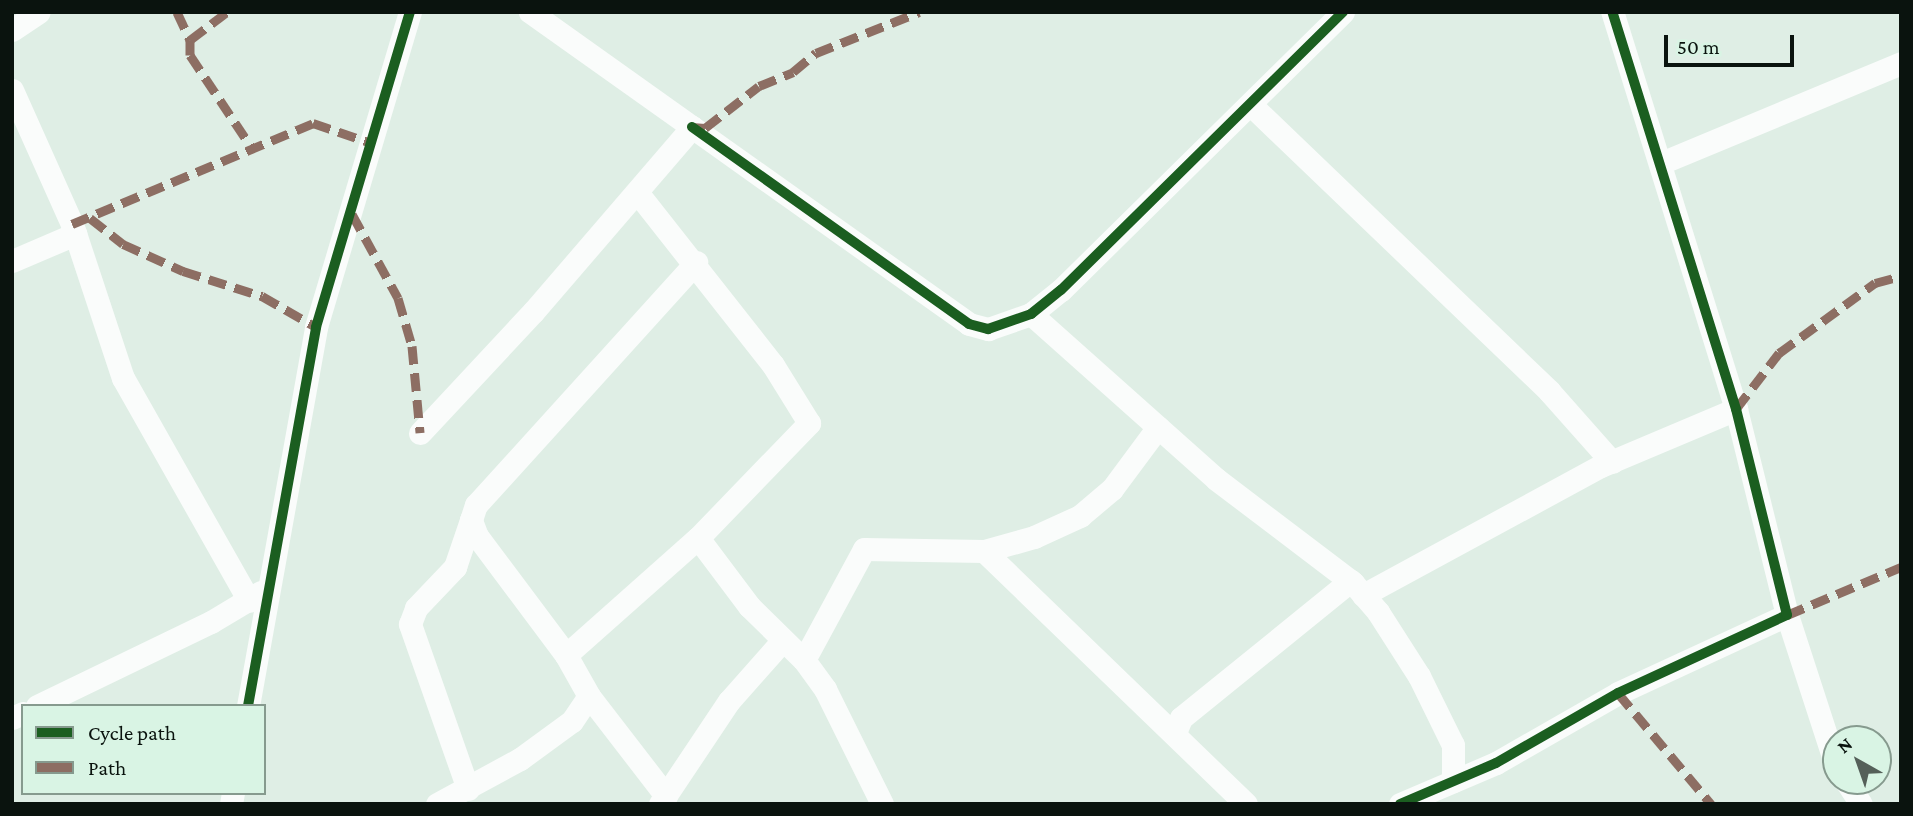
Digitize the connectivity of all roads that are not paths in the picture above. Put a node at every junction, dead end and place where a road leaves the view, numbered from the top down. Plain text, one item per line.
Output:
1 (40, 12) edge
2 (530, 12) edge
3 (1343, 12) edge
4 (1612, 12) edge
5 (402, 17) edge
6 (12, 30) edge
7 (1901, 63) edge
8 (12, 90) edge
9 (1252, 106) junction
10 (692, 127) junction
11 (1661, 163) junction
12 (637, 192) junction
13 (75, 234) junction
14 (12, 261) edge
15 (696, 262) junction
16 (1031, 314) junction
17 (1736, 409) junction
18 (1158, 427) junction
19 (420, 433) dead end
20 (1612, 462) junction
21 (471, 520) junction
22 (698, 538) junction
23 (984, 551) junction
24 (270, 586) junction
25 (1357, 588) junction
26 (249, 601) junction
27 (1787, 615) junction
28 (782, 641) junction
29 (566, 655) junction
30 (804, 660) junction
31 (589, 696) junction
32 (41, 704) edge
33 (248, 704) edge
34 (1823, 725) edge
35 (1175, 733) junction
36 (1453, 781) junction
37 (467, 789) junction
38 (663, 800) edge
39 (437, 804) edge
40 (882, 804) edge
41 (1246, 804) edge
42 (1400, 804) edge

1 - 6 street
2 - 10 street
3 - 9 street
4 - 11 street
5 - 24 street
7 - 11 street
8 - 13 street
9 - 16 street
9 - 20 street
10 - 12 street
10 - 16 street
11 - 17 street
12 - 15 street
12 - 19 street
13 - 14 street
13 - 26 street
15 - 21 street
15 - 22 street
16 - 18 street
17 - 20 street
17 - 27 street
18 - 23 street
18 - 25 street
20 - 25 street
21 - 29 street
21 - 37 street
22 - 28 street
22 - 29 street
23 - 30 street
23 - 35 street
24 - 26 street
24 - 33 street
25 - 35 street
25 - 36 street
26 - 32 street
27 - 34 street
27 - 36 street
28 - 30 street
28 - 38 street
29 - 31 street
30 - 40 street
31 - 37 street
31 - 38 street
35 - 41 street
36 - 42 street
37 - 39 street

